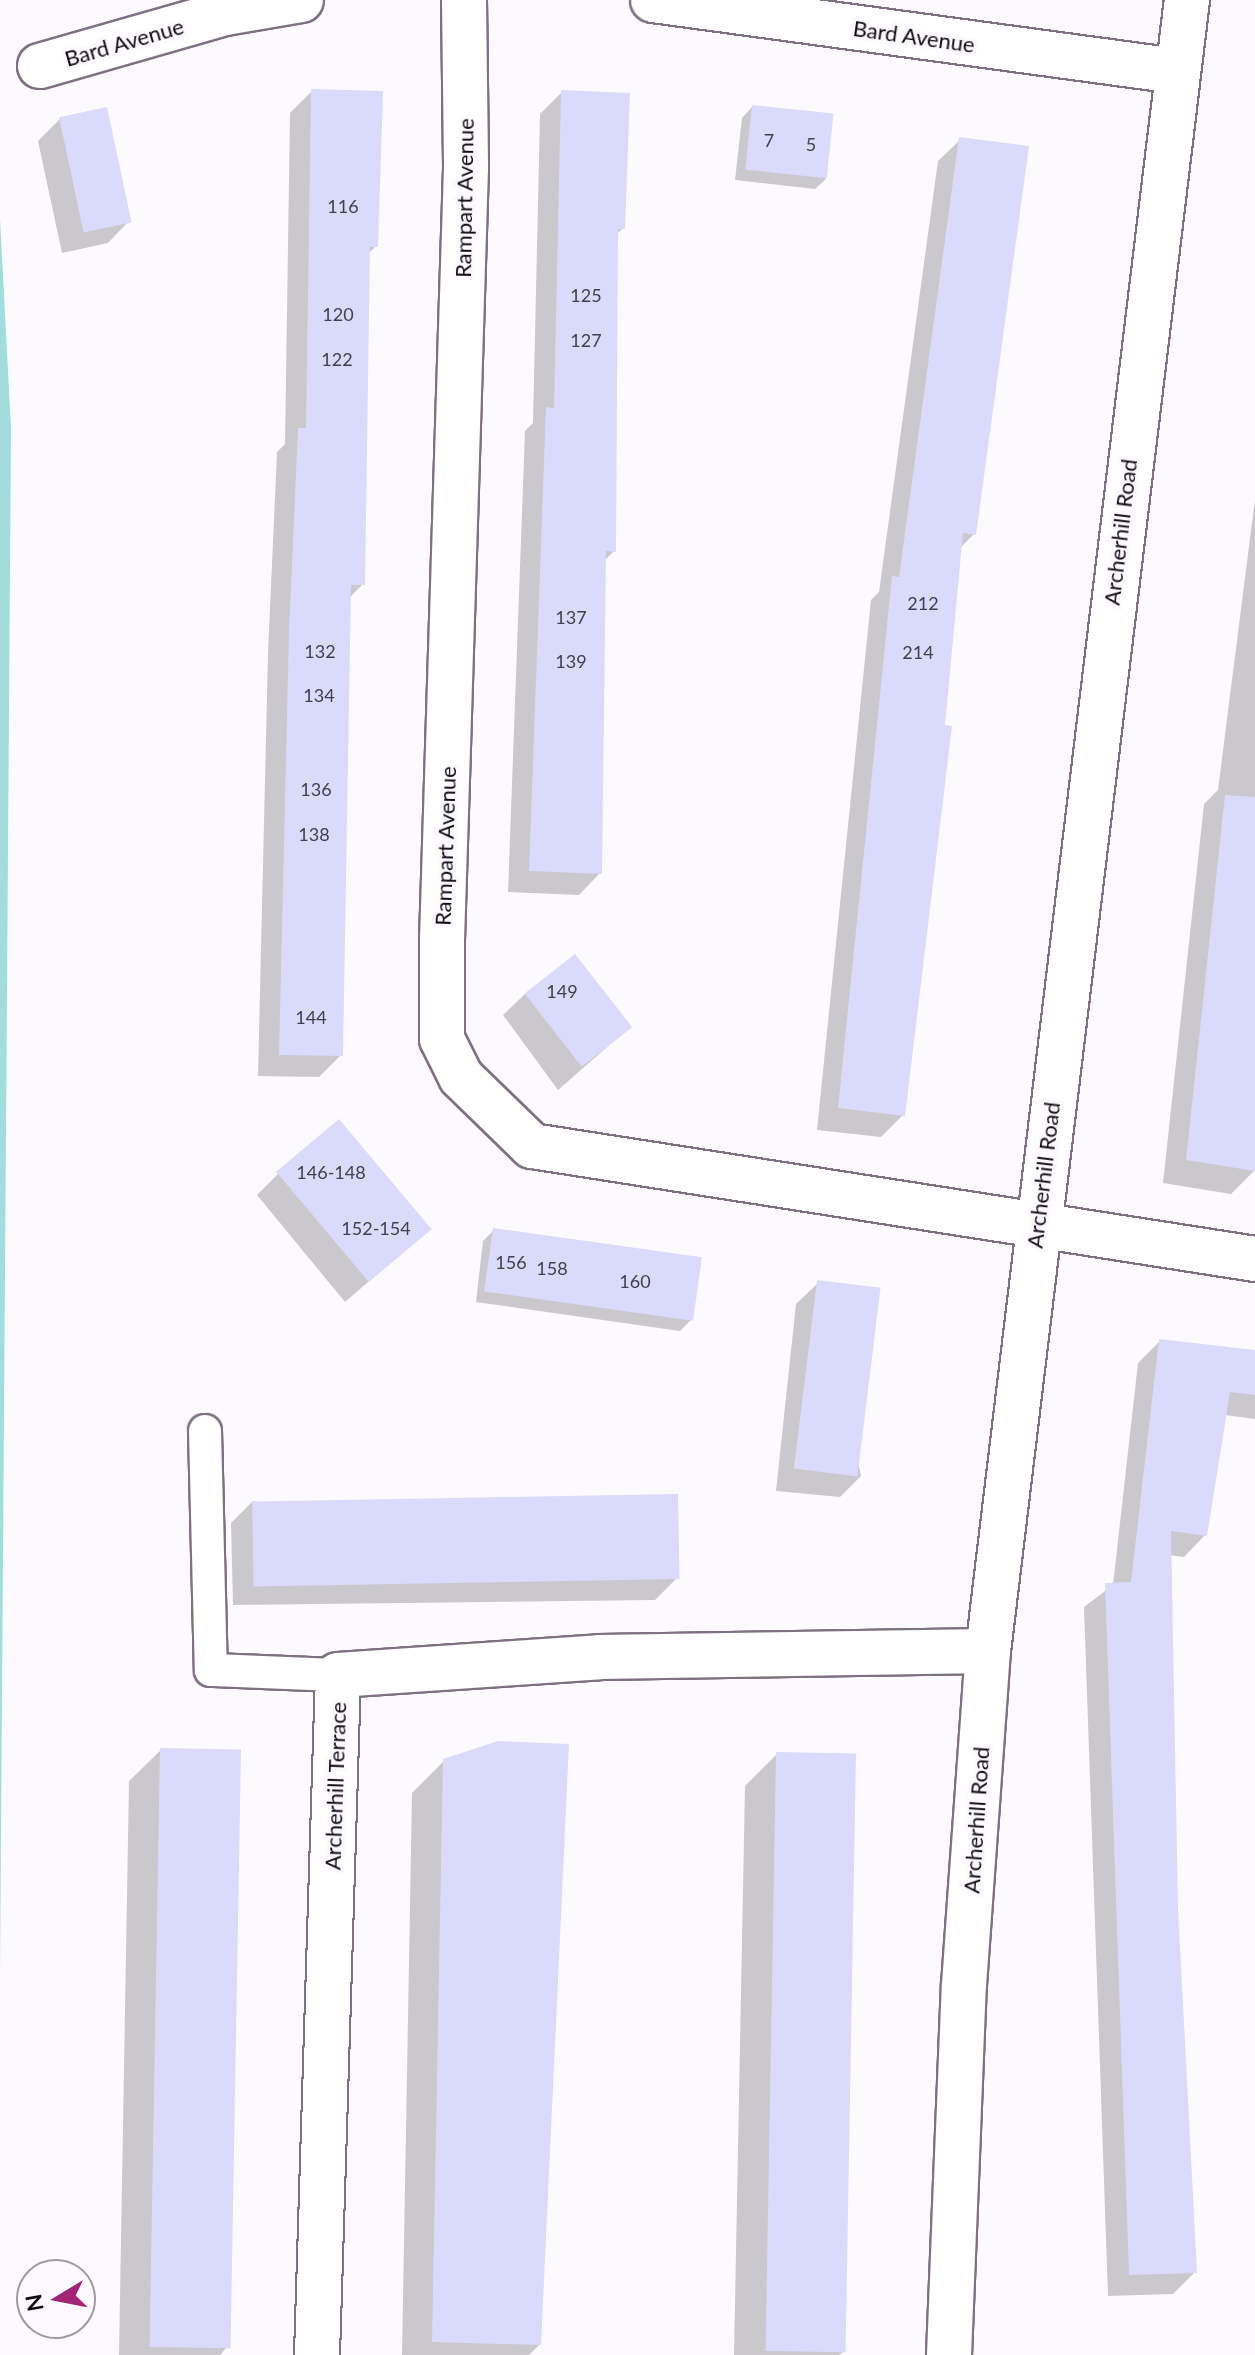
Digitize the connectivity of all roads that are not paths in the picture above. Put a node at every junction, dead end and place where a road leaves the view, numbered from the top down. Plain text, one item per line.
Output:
1 (301, 0) edge
2 (464, 0) edge
3 (653, 0) edge
4 (1187, 0) edge
5 (40, 66) dead end
6 (1176, 71) junction
7 (1037, 1225) junction
8 (1255, 1259) edge
9 (205, 1431) dead end
10 (988, 1651) junction
11 (338, 1675) junction
12 (317, 2355) edge
13 (949, 2355) edge

1 - 5 street, Bard Avenue
2 - 7 street, Rampart Avenue
3 - 6 street, Bard Avenue
4 - 6 street, Archerhill Road
6 - 7 street, Archerhill Road
7 - 8 street, Rampart Avenue
7 - 10 street, Archerhill Road
9 - 11 lane
10 - 11 street, Archerhill Terrace
10 - 13 street, Archerhill Road
11 - 12 street, Archerhill Terrace

